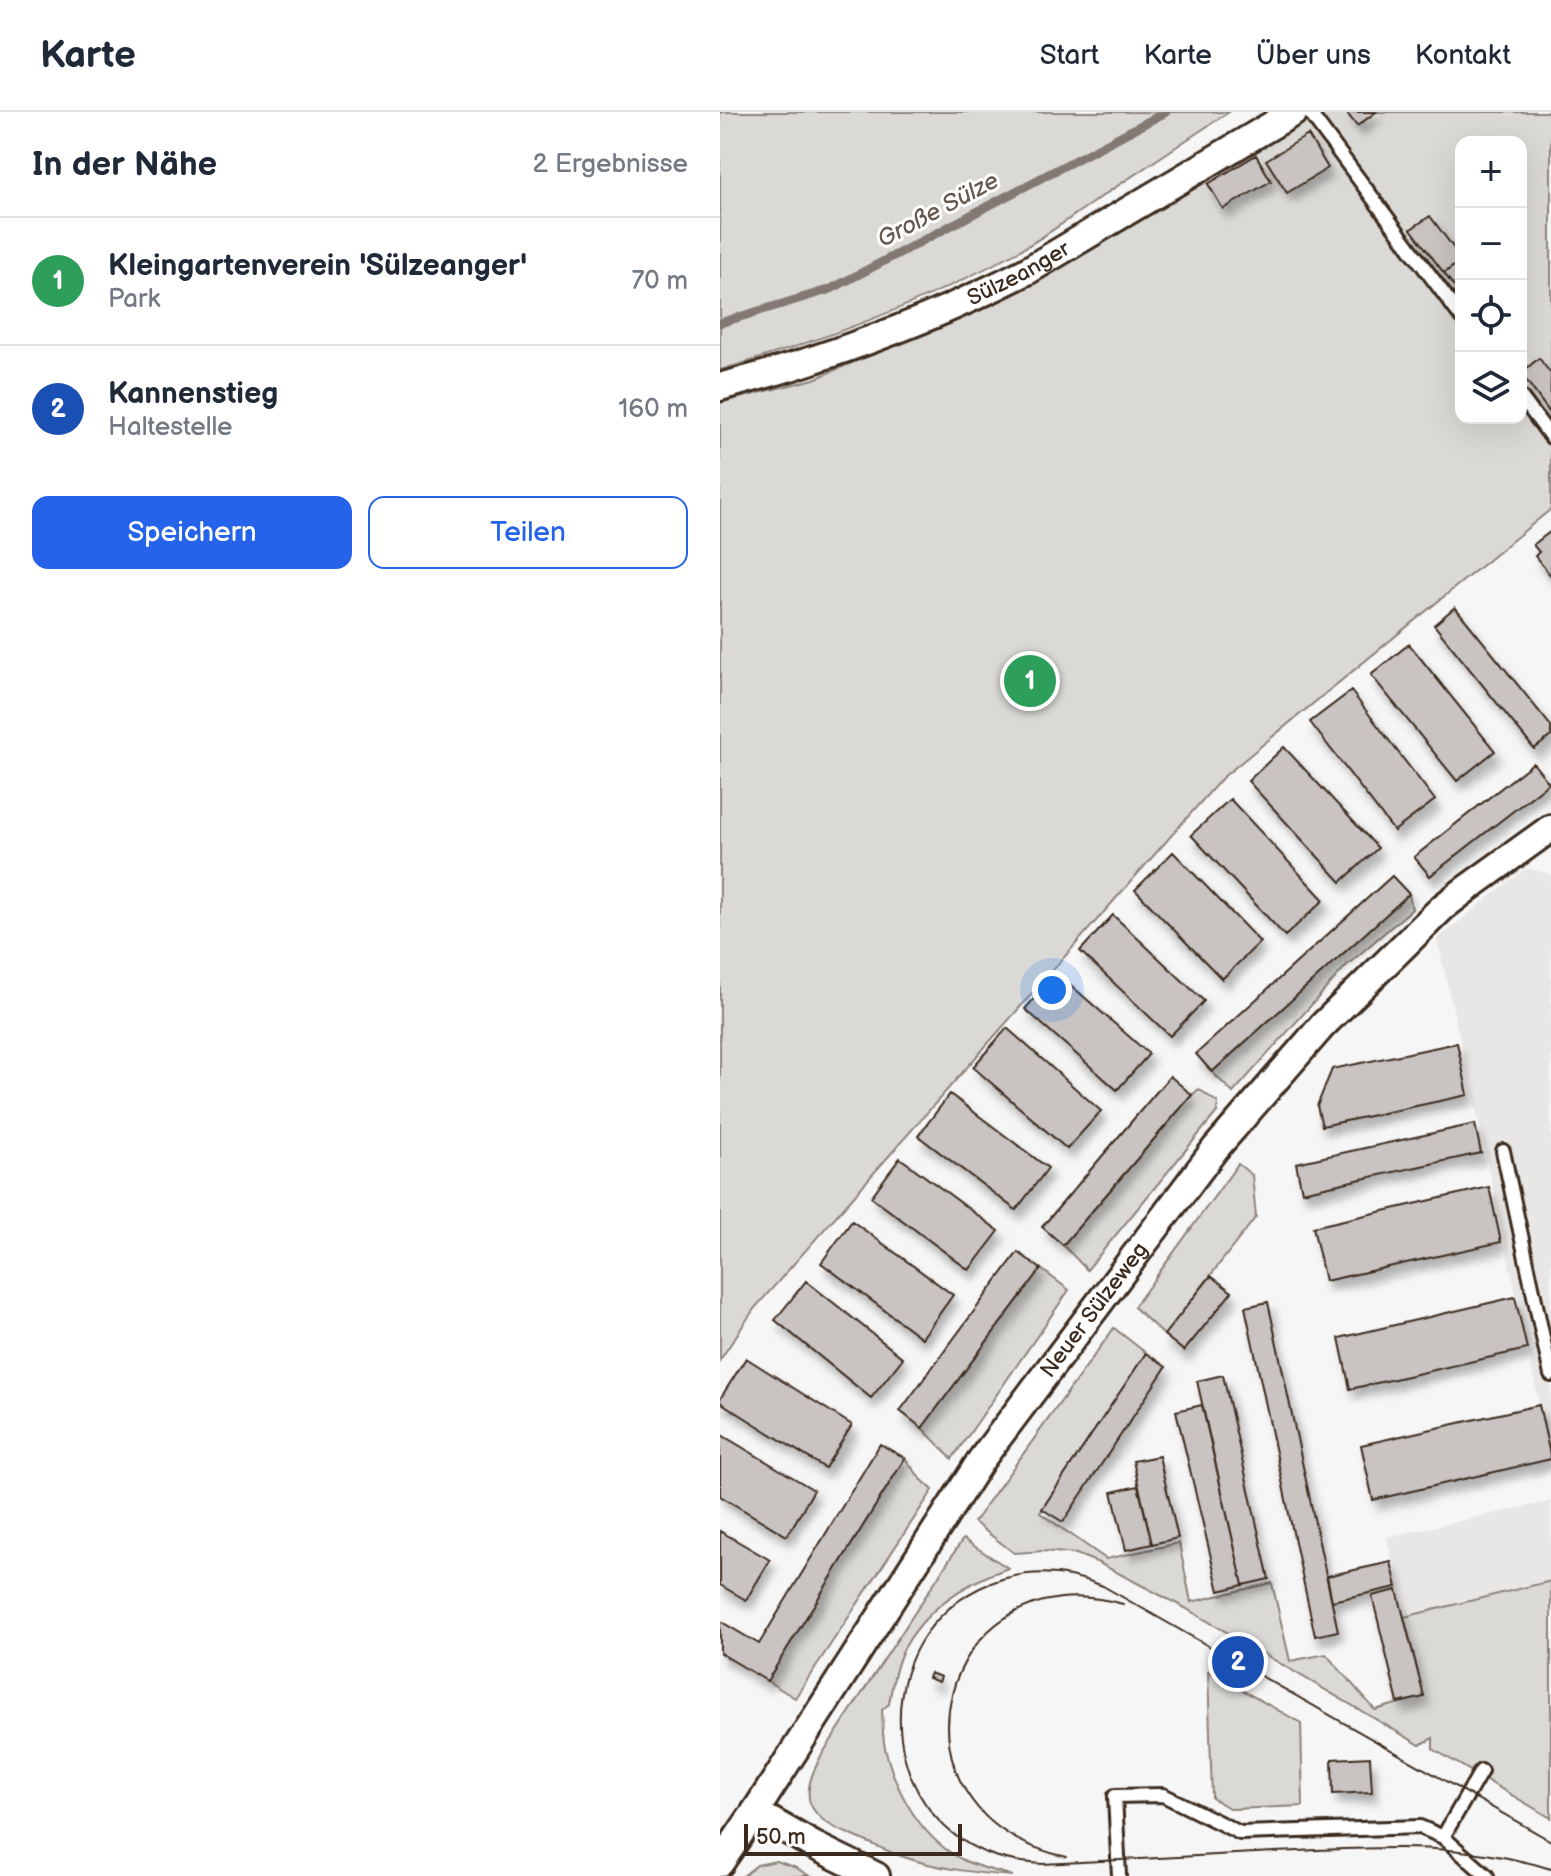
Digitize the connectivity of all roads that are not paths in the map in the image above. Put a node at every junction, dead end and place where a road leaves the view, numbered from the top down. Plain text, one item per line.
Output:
1 (1294, 112) edge
2 (1309, 112) edge
3 (1455, 309) edge
4 (720, 387) edge
5 (1527, 405) edge
6 (1551, 437) edge
7 (1548, 836) edge
8 (1503, 1151) dead end
9 (1545, 1325) edge
10 (1551, 1375) edge
11 (1481, 1771) dead end
12 (755, 1812) junction
13 (1443, 1837) junction
14 (720, 1863) edge
15 (876, 1876) edge
16 (1119, 1876) edge
17 (1487, 1876) edge

1 - 4 street, Sülzeanger
2 - 3 lane
5 - 6 lane
7 - 12 street, Neuer Sülzeweg
8 - 9 lane
9 - 10 lane
11 - 13 lane
12 - 14 street, Neuer Sülzeweg
12 - 15 street
13 - 16 lane
13 - 17 lane

